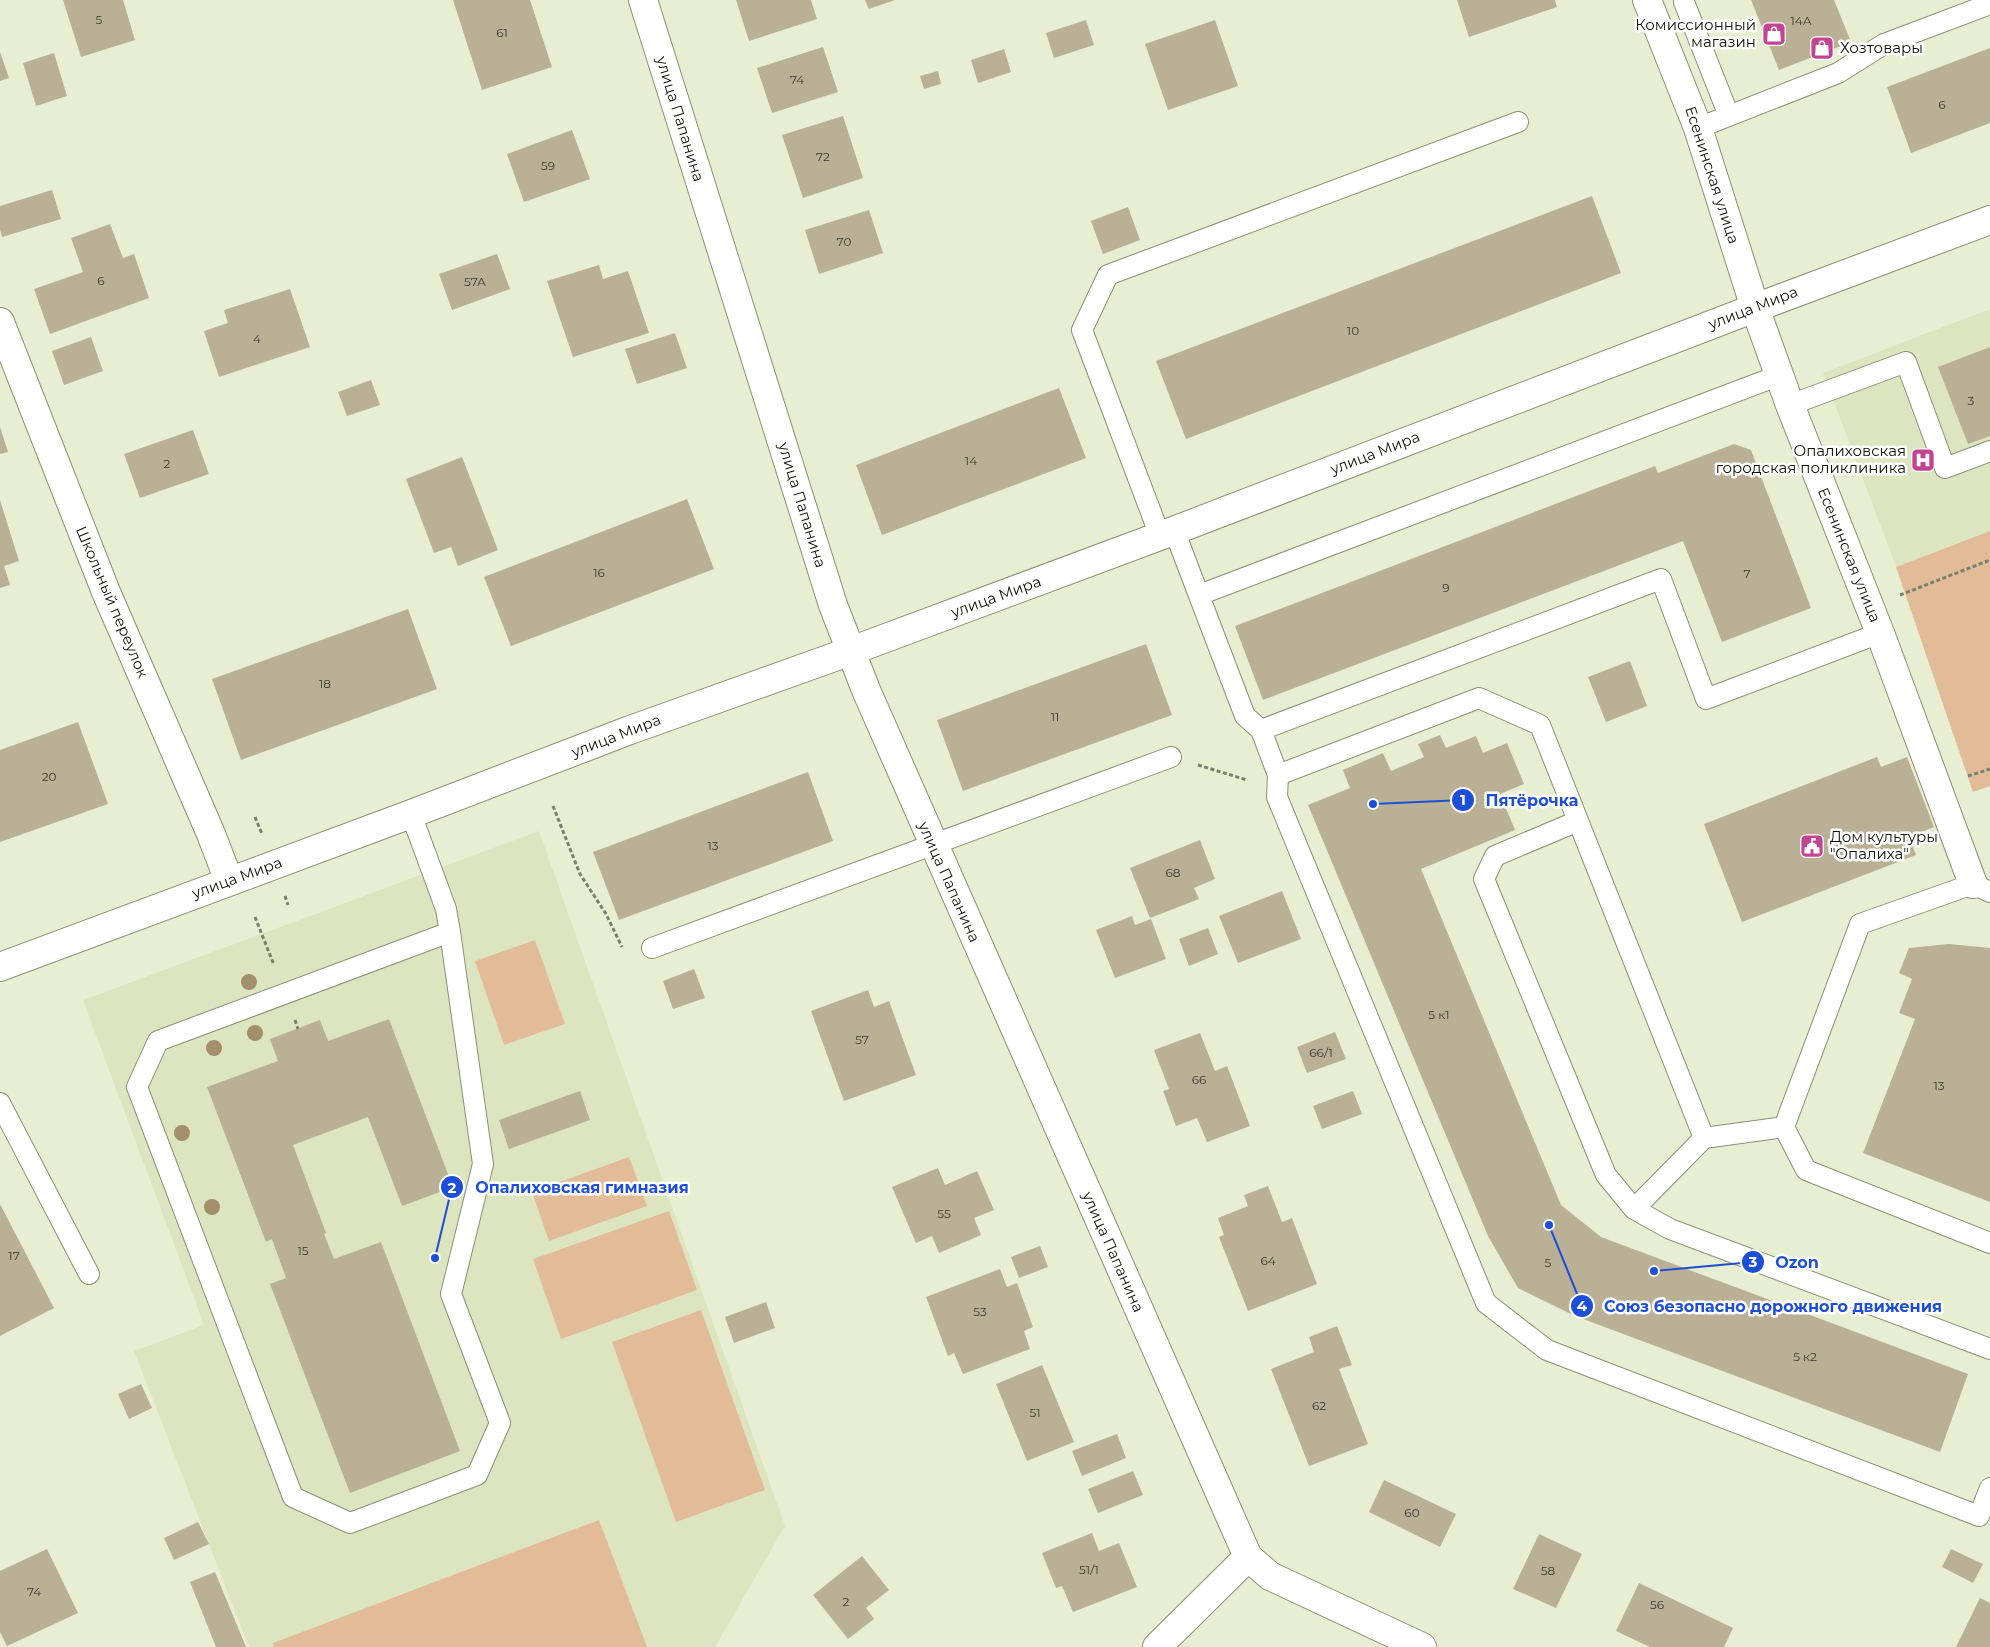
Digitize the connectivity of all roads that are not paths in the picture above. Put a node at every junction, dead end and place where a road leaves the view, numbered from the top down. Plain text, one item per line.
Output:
1 (642, 0) edge
2 (1647, 0) edge
3 (1684, 2) dead end
4 (1990, 4) edge
5 (1729, 116) junction
6 (1518, 122) dead end
7 (1698, 128) junction
8 (1990, 220) edge
9 (1755, 308) junction
10 (0, 322) edge
11 (1780, 375) junction
12 (1790, 405) junction
13 (1990, 451) edge
14 (1167, 533) junction
15 (1199, 595) junction
16 (1880, 633) junction
17 (851, 651) junction
18 (1261, 730) junction
19 (1171, 757) road end
20 (1278, 782) junction
21 (411, 814) junction
22 (1578, 821) junction
23 (932, 844) junction
24 (229, 881) junction
25 (1982, 888) edge
26 (450, 932) junction
27 (652, 948) road end
28 (0, 967) edge
29 (0, 1103) edge
30 (1784, 1127) junction
31 (1704, 1138) junction
32 (1634, 1209) junction
33 (1990, 1243) edge
34 (89, 1274) dead end
35 (1990, 1349) edge
36 (1990, 1488) edge
37 (1248, 1557) junction
38 (1157, 1647) edge
39 (1422, 1647) edge

1 - 17 street, улица Папанина
2 - 7 street, Есенинская улица
3 - 5 lane
4 - 5 lane
5 - 7 lane
6 - 14 lane
7 - 9 street, Есенинская улица
8 - 9 street, улица Мира
9 - 11 street, Есенинская улица
9 - 14 street, улица Мира
10 - 24 street, Школьный переулок
11 - 12 street, Есенинская улица
11 - 15 lane
12 - 13 lane
12 - 16 street, Есенинская улица
14 - 15 lane
14 - 17 street, улица Мира
15 - 18 lane
16 - 18 lane
16 - 25 street, Есенинская улица
17 - 21 street, улица Мира
17 - 23 street, улица Папанина
18 - 20 lane
19 - 23 lane
20 - 22 lane
20 - 36 lane
21 - 24 street, улица Мира
21 - 26 lane
22 - 31 lane
22 - 32 lane
23 - 27 lane
23 - 37 street, улица Папанина
24 - 28 street, улица Мира
25 - 30 lane
26 - 26 lane
29 - 34 lane
30 - 31 lane
30 - 33 lane
31 - 32 lane
32 - 35 lane
37 - 38 street
37 - 39 street, улица Папанина

